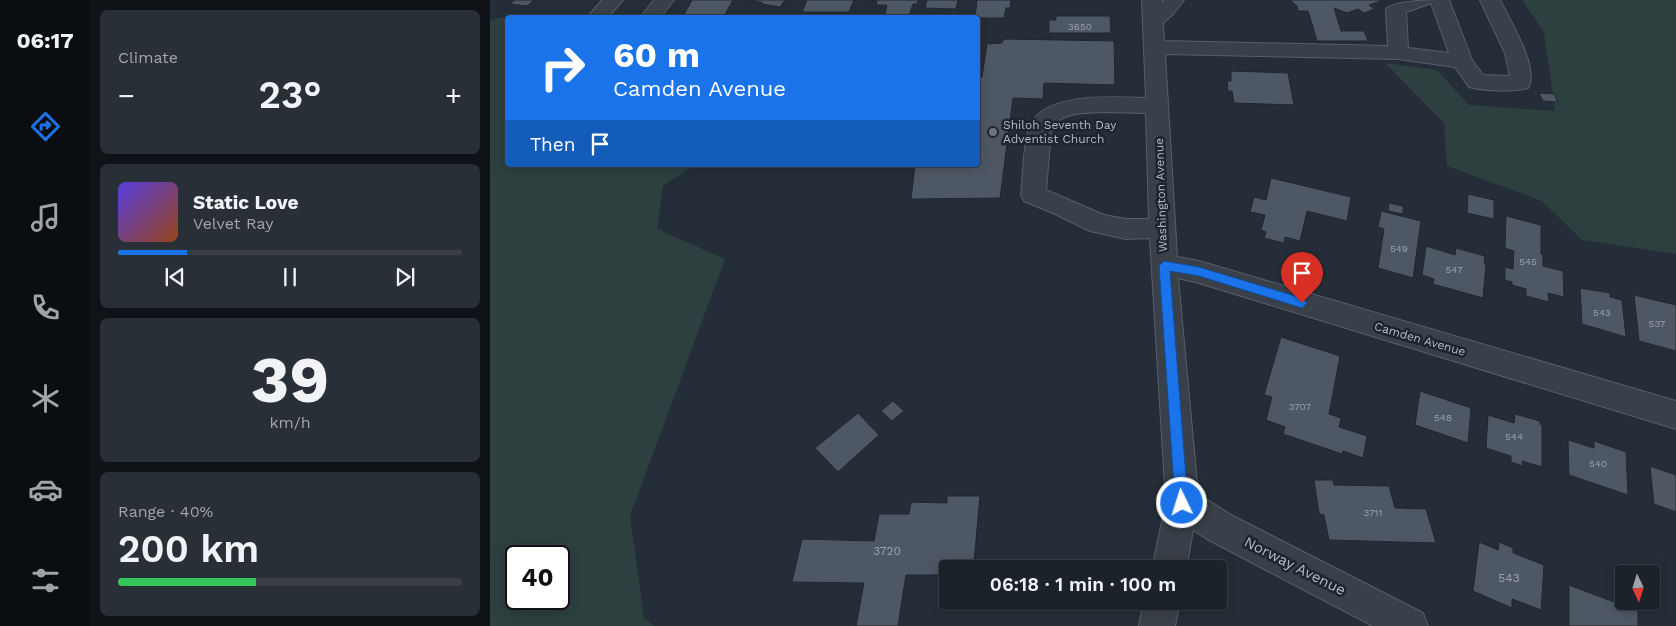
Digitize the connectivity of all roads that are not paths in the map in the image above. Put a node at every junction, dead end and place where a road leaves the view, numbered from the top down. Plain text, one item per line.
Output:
1 (614, 0) edge
2 (664, 0) edge
3 (1174, 0) edge
4 (1422, 0) edge
5 (1439, 0) edge
6 (1490, 0) edge
7 (599, 15) edge
8 (652, 15) edge
9 (1153, 23) edge
10 (1398, 53) junction
11 (1462, 61) junction
12 (1157, 106) junction
13 (1162, 228) junction
14 (1164, 266) junction
15 (1676, 415) edge
16 (1182, 503) junction
17 (1170, 560) edge
18 (1160, 610) edge
19 (1157, 626) edge
20 (1410, 626) edge

1 - 7 street
2 - 8 street
3 - 9 street
4 - 10 street
5 - 11 street
6 - 11 street
9 - 10 street
9 - 12 street, Washington Avenue
10 - 11 street
12 - 13 street, Washington Avenue
12 - 13 street
13 - 14 street, Washington Avenue
14 - 15 street, Camden Avenue
14 - 16 street, Washington Avenue
16 - 17 street, Washington Avenue
16 - 20 street, Norway Avenue
18 - 19 street

